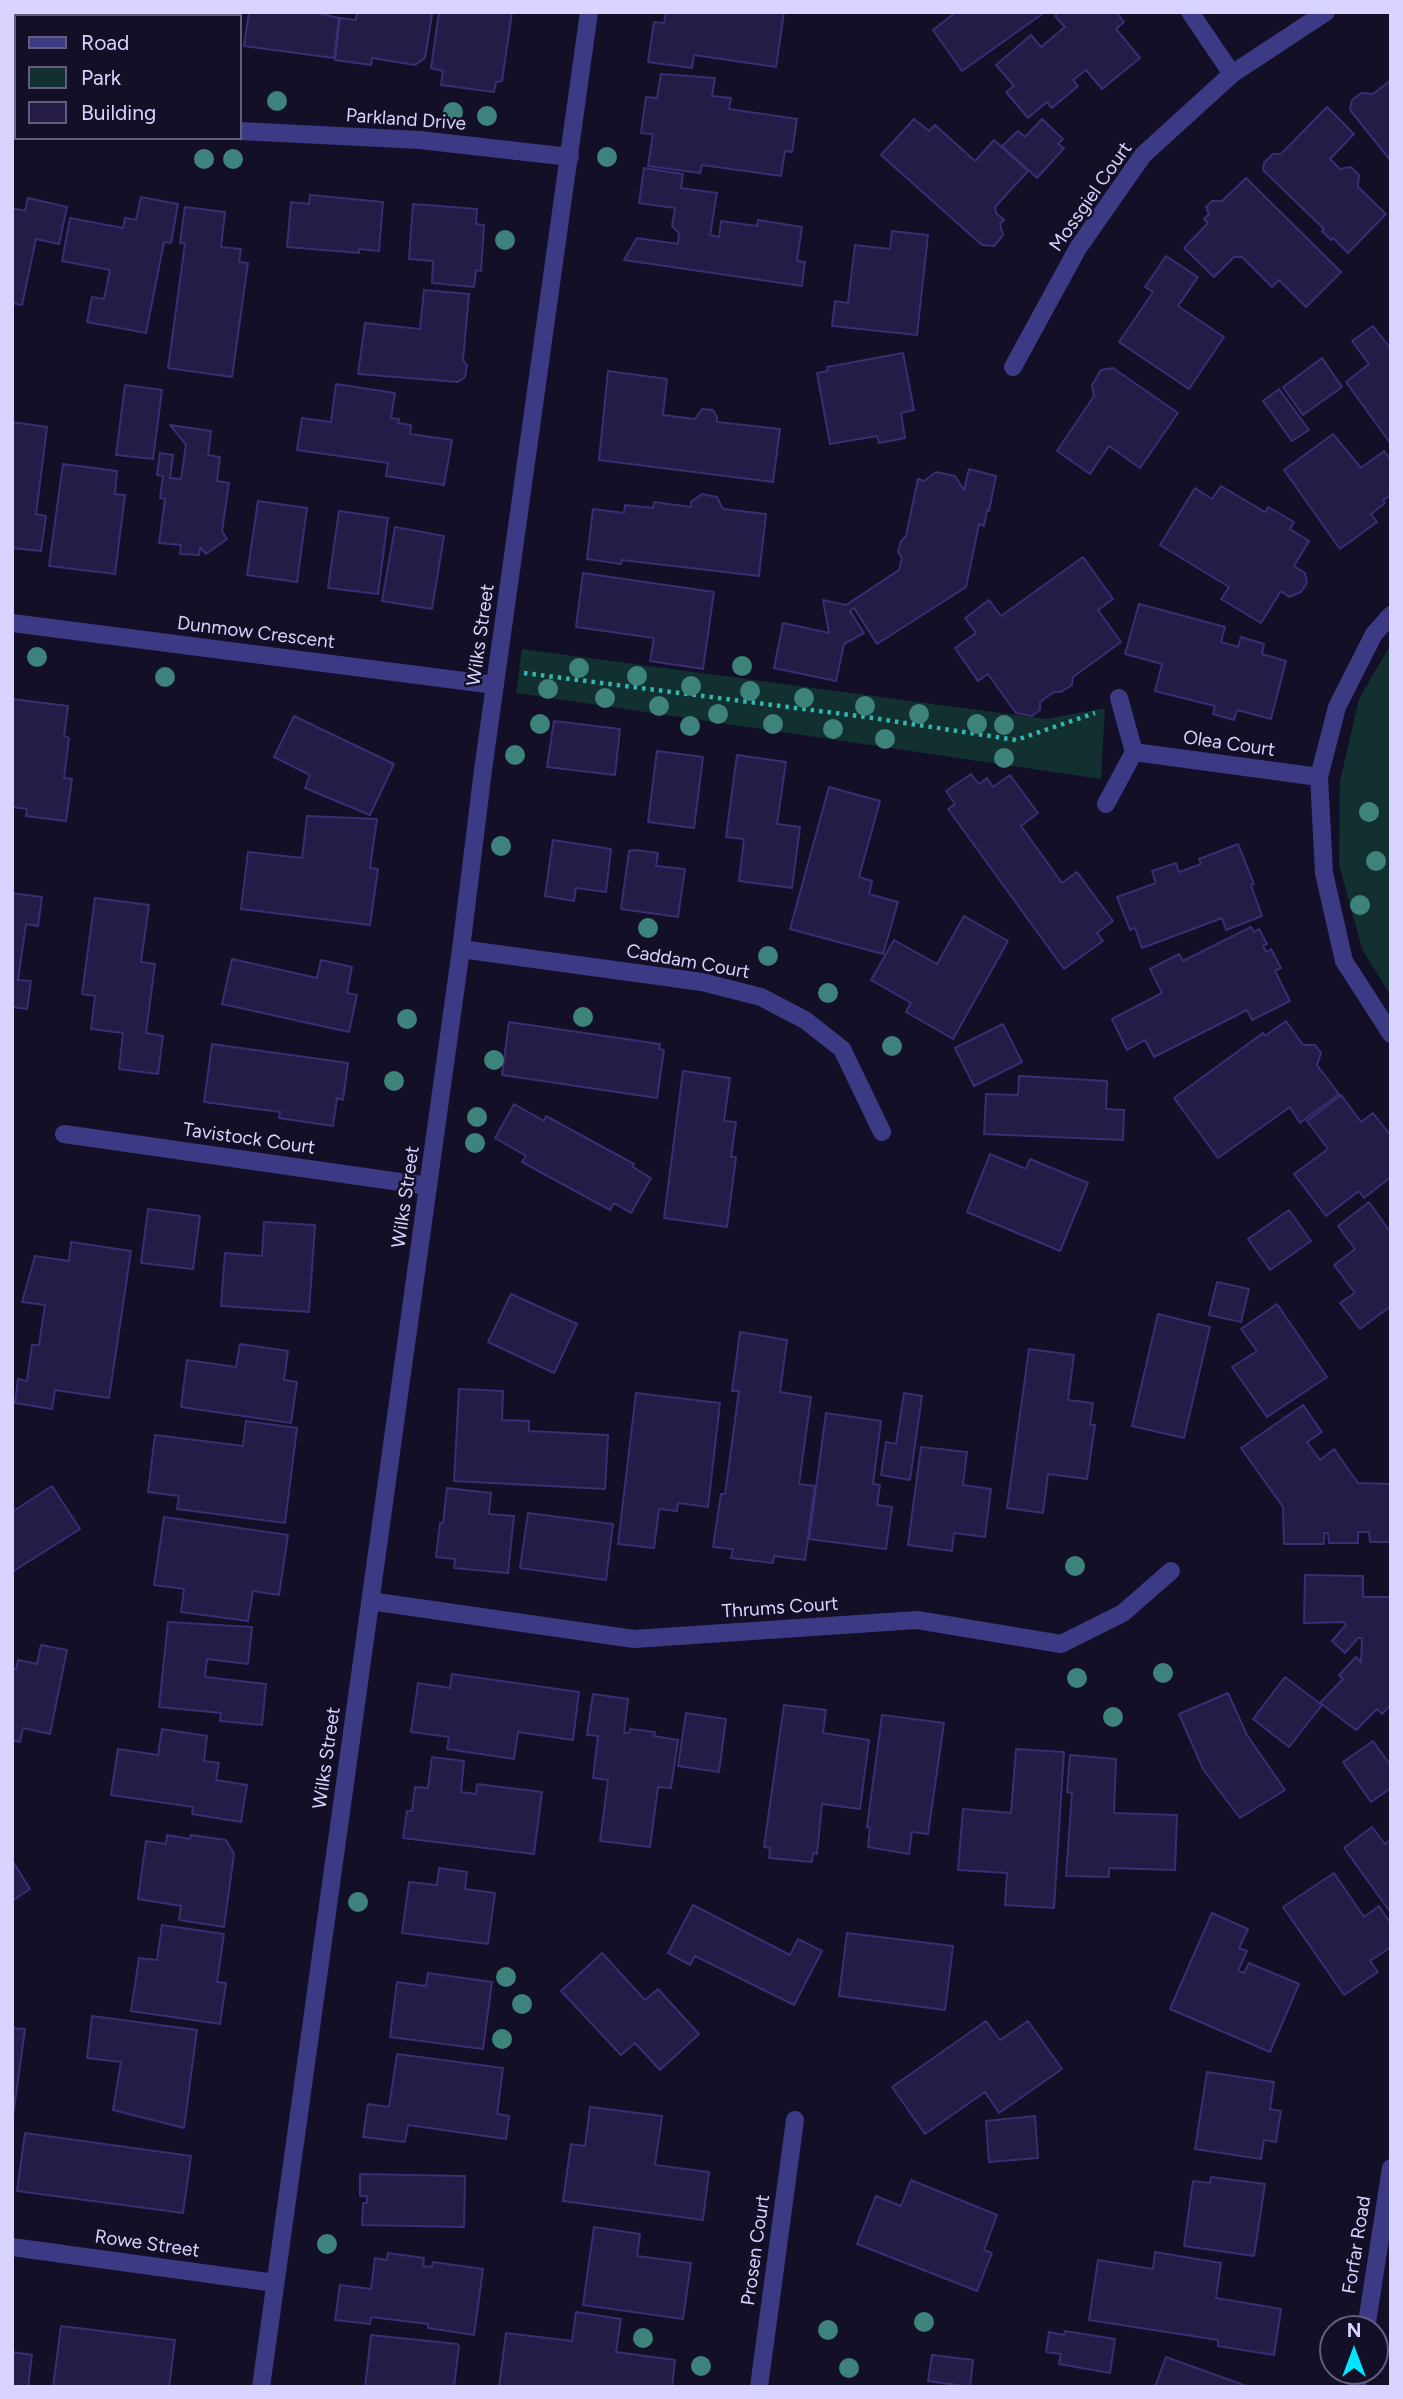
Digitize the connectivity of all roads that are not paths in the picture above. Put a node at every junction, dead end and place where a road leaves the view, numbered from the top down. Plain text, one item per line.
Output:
1 (589, 12) edge
2 (1190, 12) edge
3 (1326, 12) edge
4 (1232, 74) junction
5 (242, 131) edge
6 (570, 157) junction
7 (1013, 367) dead end
8 (1391, 615) edge
9 (12, 623) edge
10 (495, 685) junction
11 (1119, 698) dead end
12 (1134, 752) junction
13 (1319, 777) junction
14 (1106, 804) dead end
15 (461, 949) junction
16 (1391, 1034) edge
17 (882, 1132) dead end
18 (64, 1134) dead end
19 (428, 1186) junction
20 (1171, 1571) dead end
21 (370, 1601) junction
22 (794, 2120) dead end
23 (1391, 2168) edge
24 (12, 2247) edge
25 (275, 2283) junction
26 (1368, 2315) edge
27 (261, 2387) edge
28 (759, 2387) edge

1 - 6 street, Wilks Street
2 - 4 street
3 - 4 street, Mossgiel Court
4 - 7 street, Mossgiel Court
5 - 6 street, Parkland Drive
6 - 10 street, Wilks Street
8 - 13 street
9 - 10 street, Dunmow Crescent
10 - 15 street, Wilks Street
11 - 12 street
12 - 13 street, Olea Court
12 - 14 street
13 - 16 street
15 - 17 street, Caddam Court
15 - 19 street, Wilks Street
18 - 19 street, Tavistock Court
19 - 21 street, Wilks Street
20 - 21 street, Thrums Court
21 - 25 street, Wilks Street
22 - 28 street, Prosen Court
23 - 26 street, Forfar Road
24 - 25 street, Rowe Street
25 - 27 street, Wilks Street

